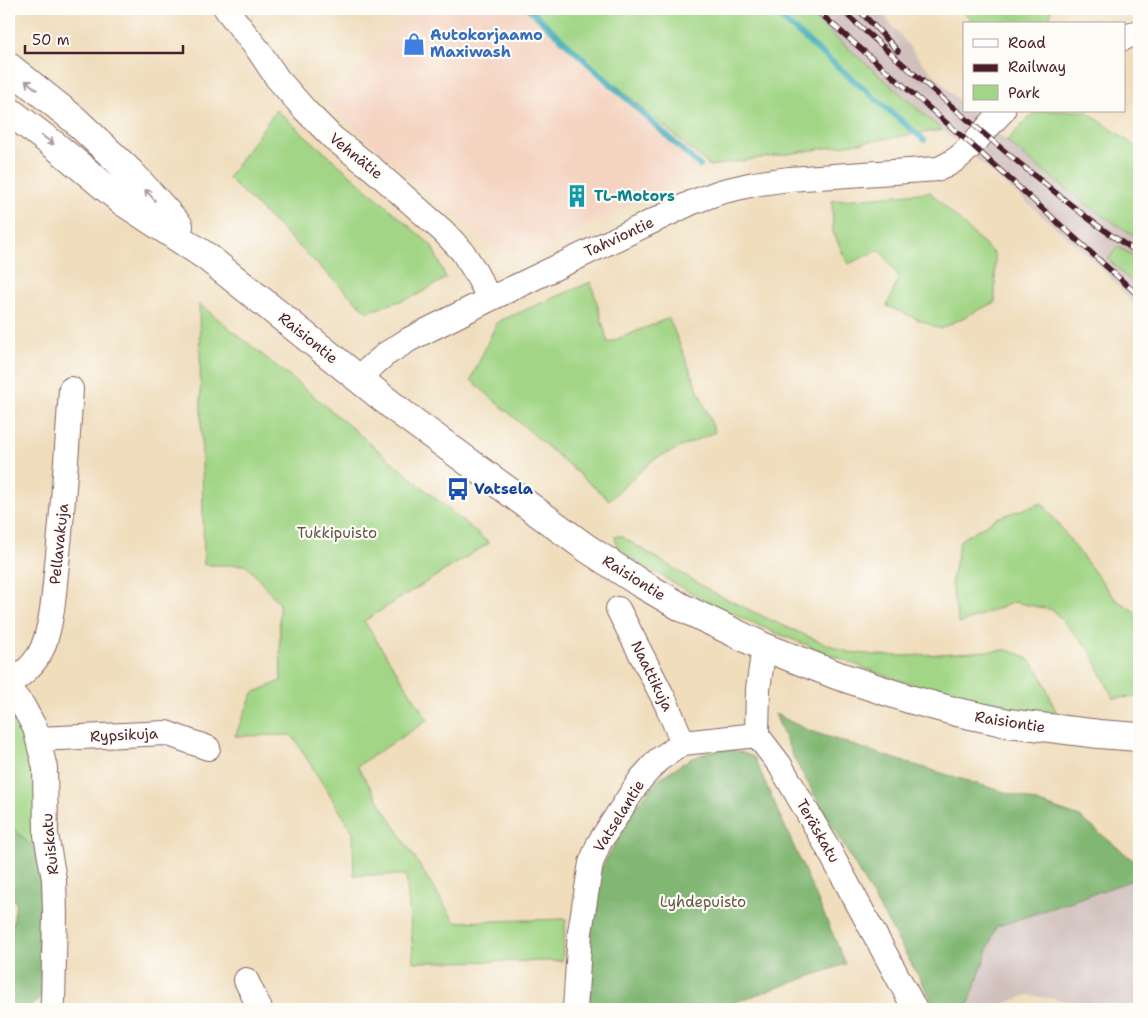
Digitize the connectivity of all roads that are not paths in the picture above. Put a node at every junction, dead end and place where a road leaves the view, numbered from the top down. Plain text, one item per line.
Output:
1 (226, 9) edge
2 (1139, 32) edge
3 (1126, 37) edge
4 (9, 67) edge
5 (9, 110) edge
6 (1001, 112) edge
7 (207, 257) junction
8 (490, 299) junction
9 (358, 378) junction
10 (71, 389) dead end
11 (618, 609) dead end
12 (764, 647) junction
13 (9, 684) edge
14 (9, 689) edge
15 (757, 735) junction
16 (1139, 737) edge
17 (38, 739) junction
18 (683, 743) junction
19 (208, 748) dead end
20 (246, 980) dead end
21 (51, 1009) edge
22 (260, 1009) edge
23 (575, 1009) edge
24 (915, 1009) edge

1 - 8 street, Vehnätie
2 - 3 street
7 -> 4 main road, Raisiontie
5 -> 7 main road, Raisiontie
6 - 8 street, Tahviontie
7 - 9 main road, Raisiontie
8 - 9 street, Tahviontie
9 - 12 main road, Raisiontie
10 - 13 street, Pellavakuja
11 - 18 street, Naattikuja
12 - 15 street
12 - 16 main road, Raisiontie
14 - 17 street, Ruiskatu
15 - 18 street, Vatselantie
15 - 24 street, Teräskatu
17 - 19 street, Rypsikuja
17 - 21 street, Ruiskatu
18 - 23 street, Vatselantie
20 - 22 street

